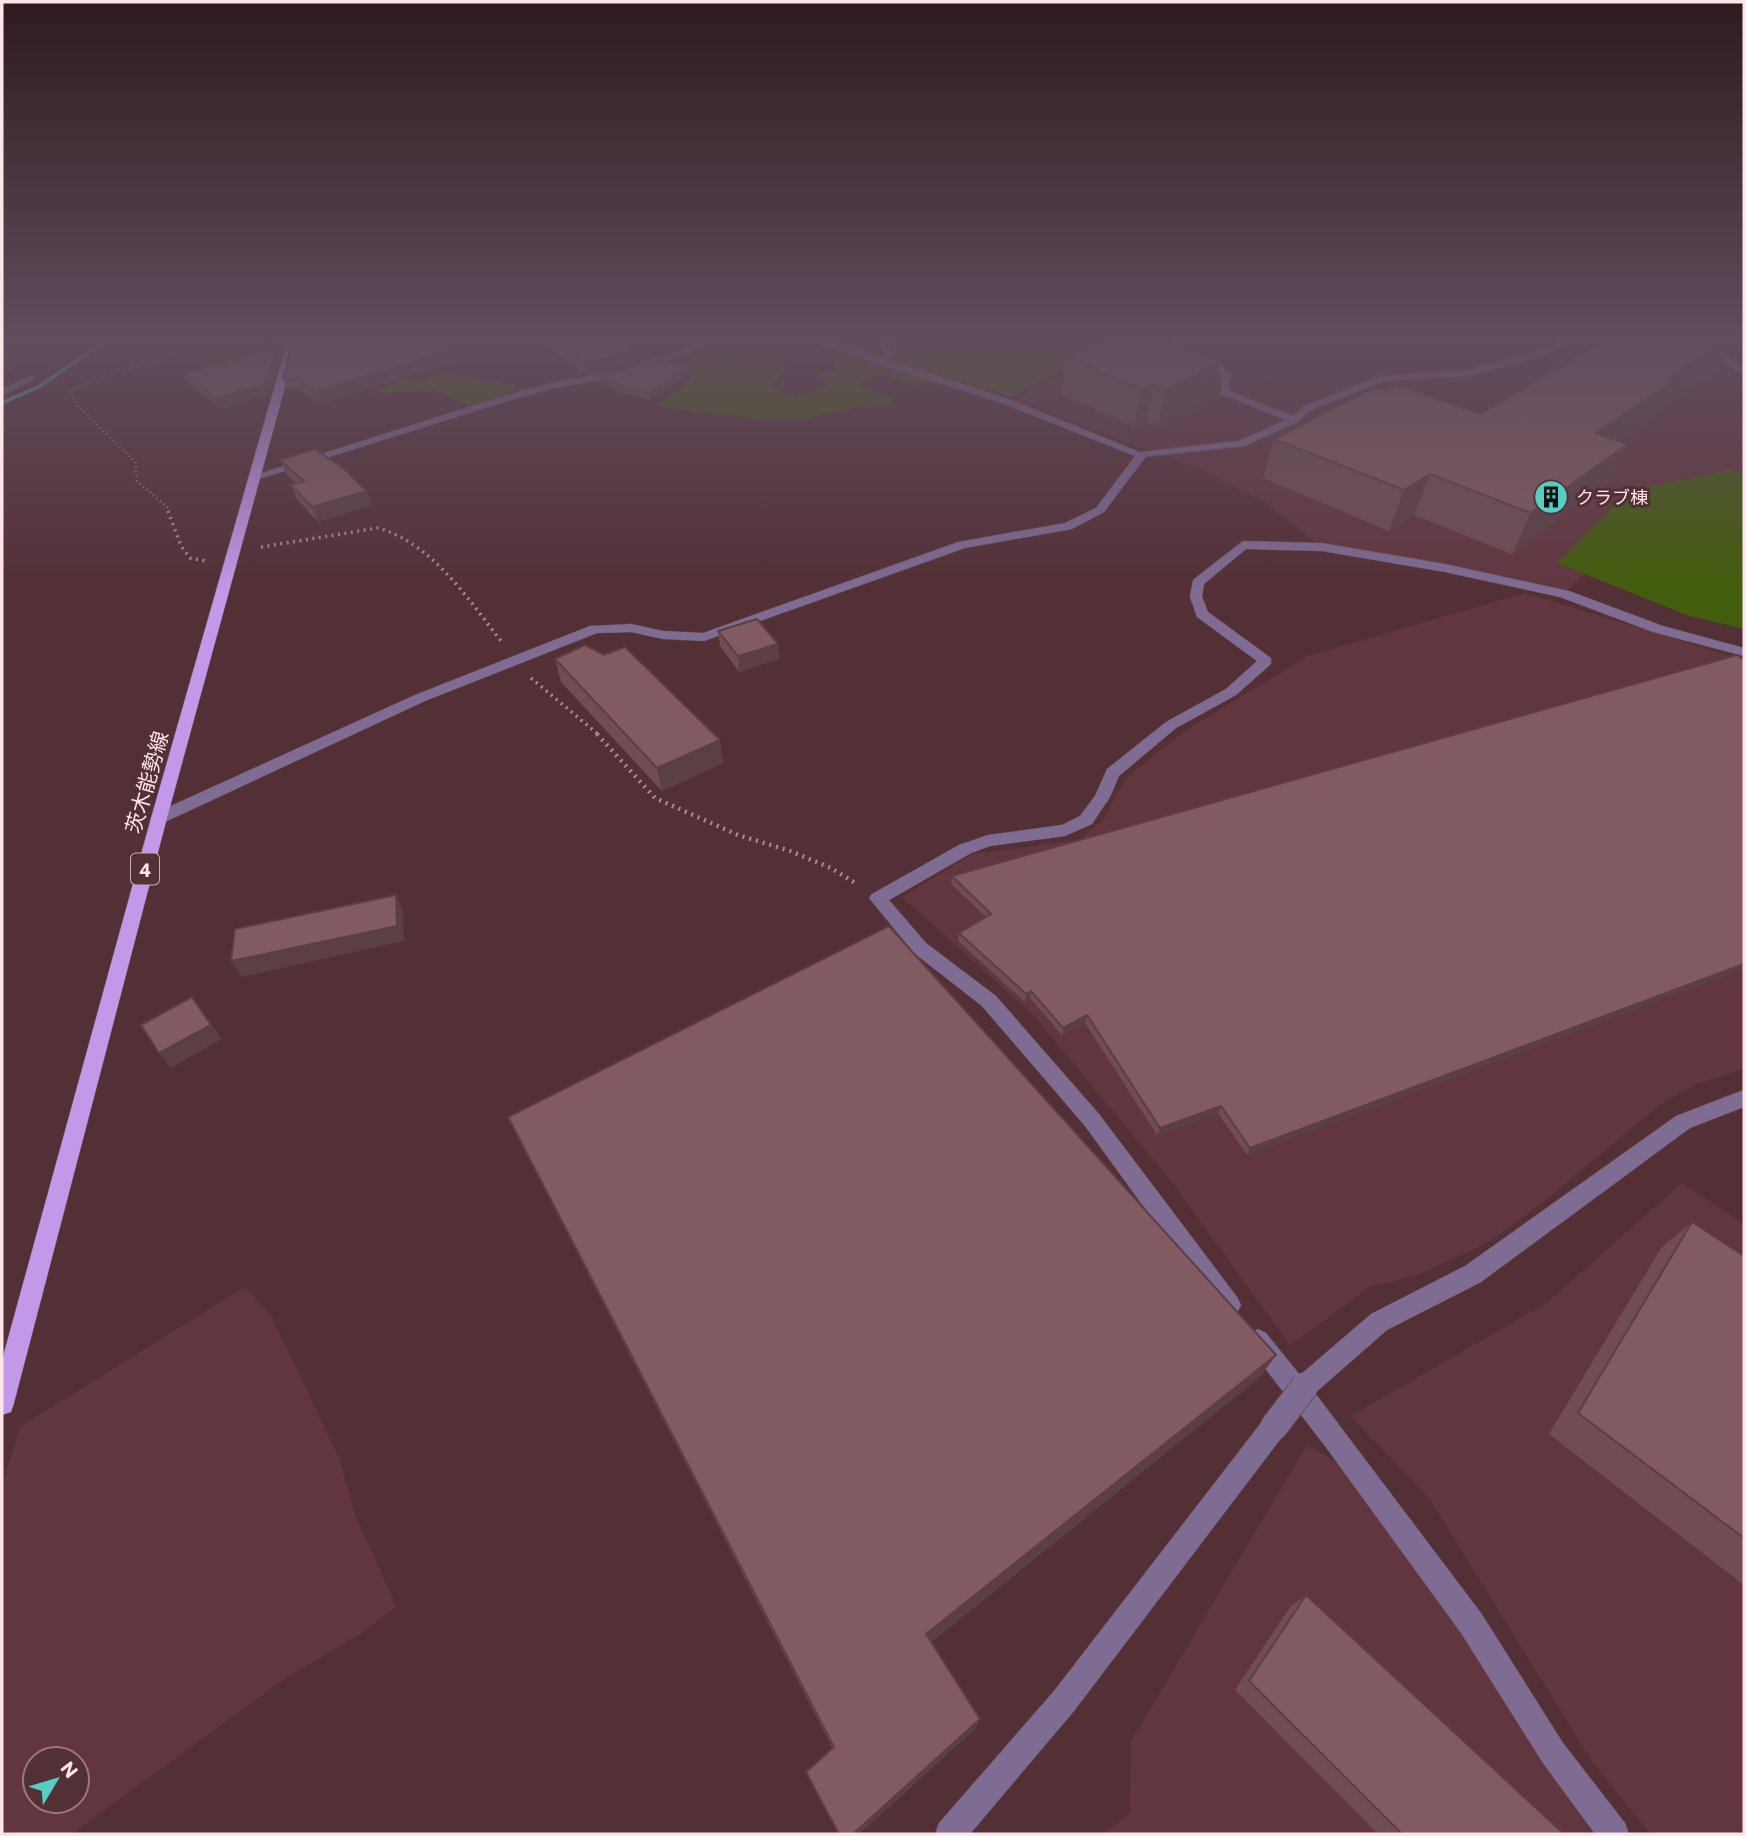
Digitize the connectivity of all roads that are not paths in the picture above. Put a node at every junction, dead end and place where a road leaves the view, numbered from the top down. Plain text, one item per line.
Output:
1 (270, 422) edge
2 (431, 422) edge
3 (1059, 422) edge
4 (1290, 422) edge
5 (1142, 455) junction
6 (255, 477) junction
7 (1744, 652) edge
8 (159, 818) junction
9 (1744, 1098) edge
10 (2, 1403) edge
11 (950, 1834) edge
12 (1614, 1834) edge

1 - 6 main road, 茨木能勢線 / 4
2 - 6 street
3 - 5 street
4 - 5 lane
5 - 8 street
6 - 8 main road, 茨木能勢線 / 4
7 - 12 street
8 - 10 main road, 茨木能勢線 / 4
9 - 11 street, bridge

